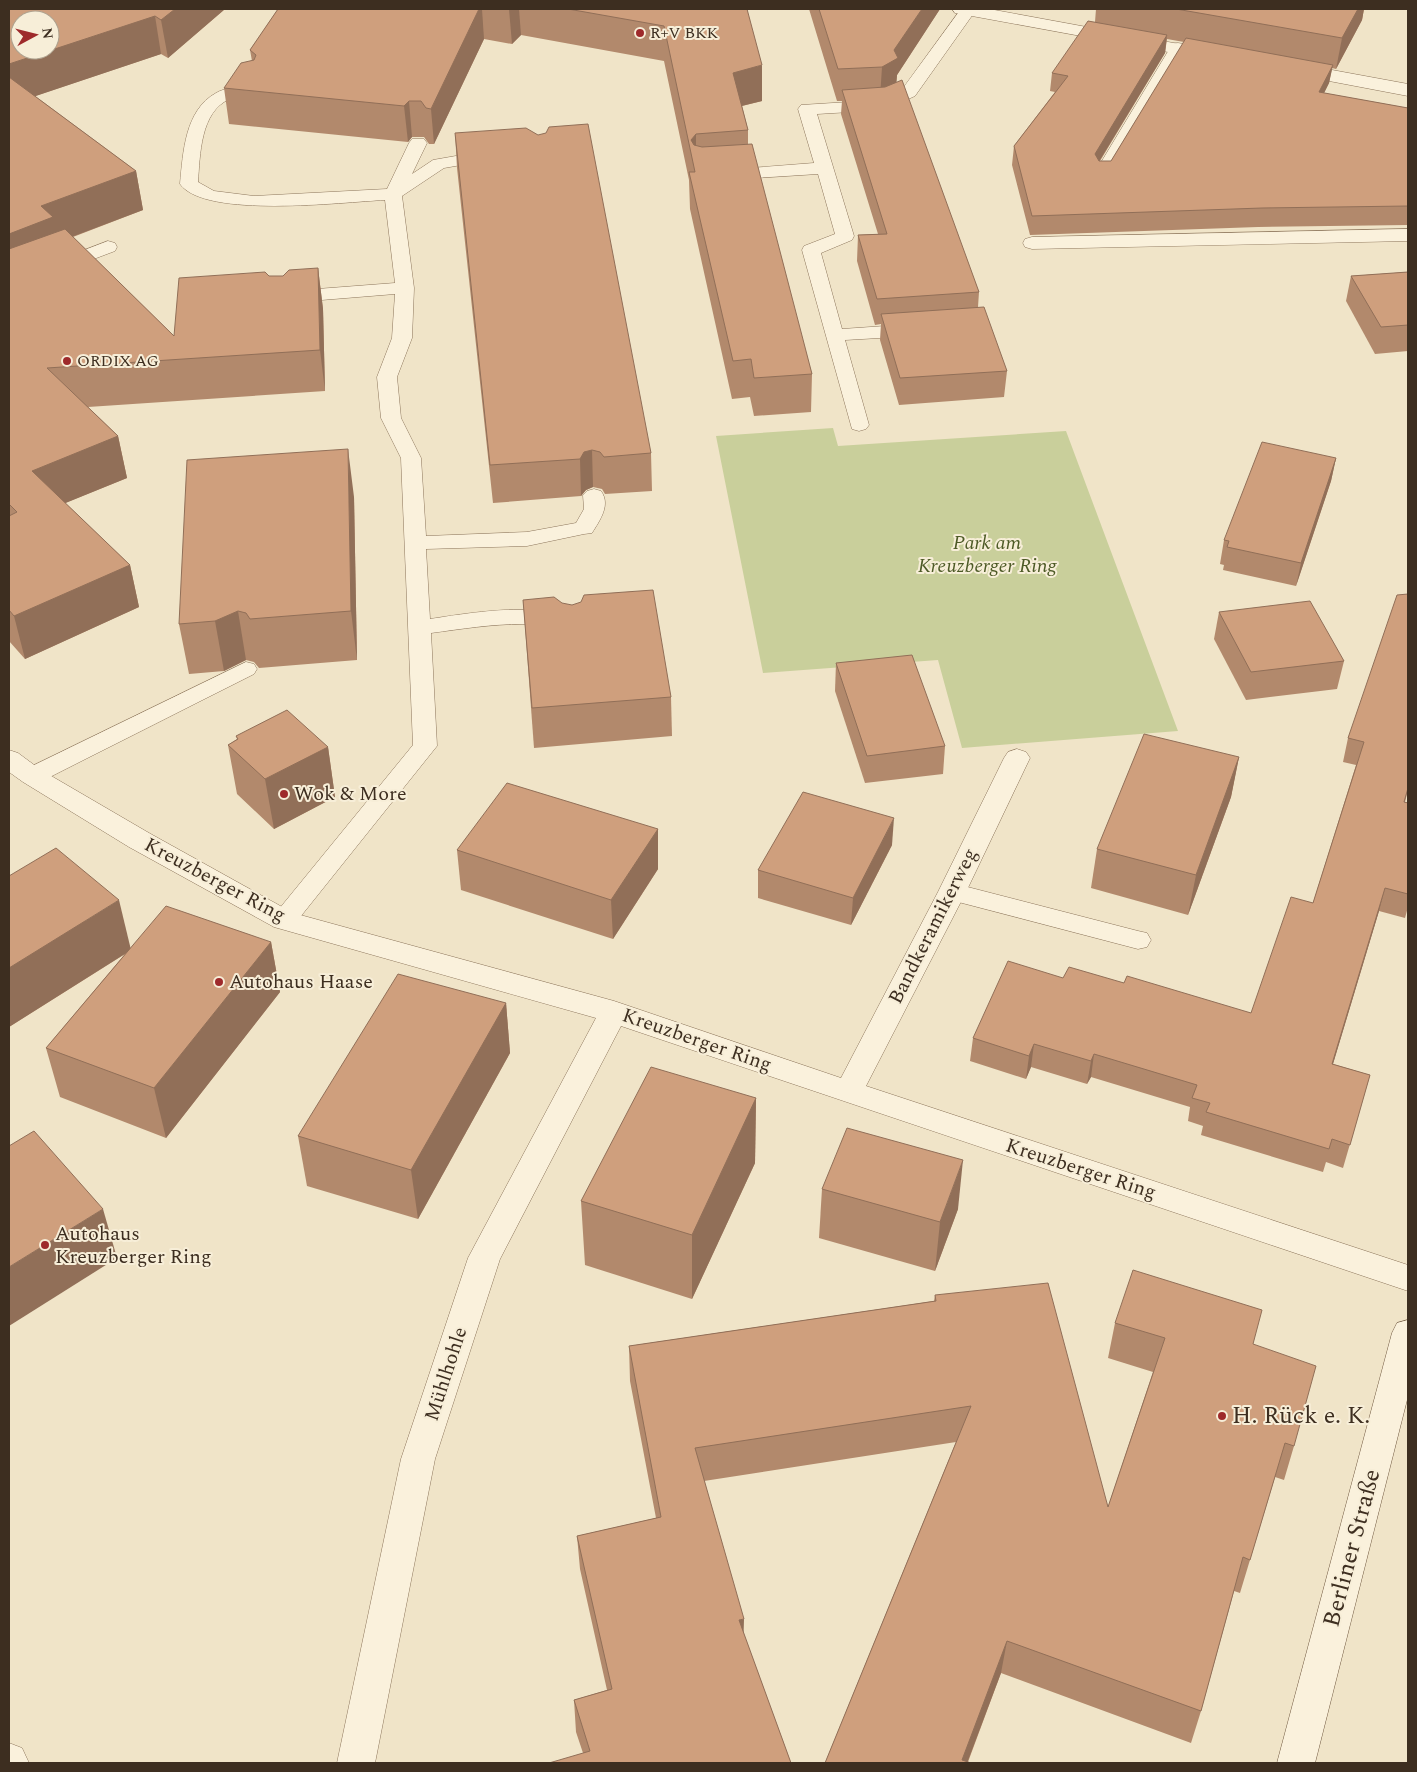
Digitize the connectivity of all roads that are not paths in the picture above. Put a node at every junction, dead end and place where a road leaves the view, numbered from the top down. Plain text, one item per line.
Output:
1 (965, 9) edge
2 (1178, 48) junction
3 (1236, 59) edge
4 (1274, 66) edge
5 (1408, 90) edge
6 (251, 91) edge
7 (418, 143) dead end
8 (509, 154) edge
9 (825, 168) junction
10 (1103, 174) edge
11 (711, 176) edge
12 (393, 194) junction
13 (1408, 235) edge
14 (1032, 243) dead end
15 (108, 247) dead end
16 (9, 285) edge
17 (405, 288) junction
18 (282, 311) edge
19 (929, 329) edge
20 (835, 335) junction
21 (860, 425) dead end
22 (594, 495) dead end
23 (415, 543) junction
24 (419, 626) junction
25 (573, 635) edge
26 (246, 669) dead end
27 (9, 758) edge
28 (1016, 758) dead end
29 (32, 776) junction
30 (952, 892) junction
31 (284, 920) junction
32 (1138, 940) dead end
33 (614, 1012) junction
34 (848, 1092) junction
35 (1408, 1278) edge
36 (1408, 1333) edge
37 (356, 1763) edge
38 (1296, 1763) edge

1 - 2 street
1 - 9 lane
2 - 3 street
2 - 10 lane
4 - 5 street
6 - 12 lane
7 - 12 lane
8 - 12 lane
9 - 11 lane
9 - 20 lane
12 - 17 lane
13 - 14 lane
15 - 16 lane
17 - 18 lane
17 - 23 lane
19 - 20 lane
20 - 21 lane
22 - 23 lane
23 - 24 lane
24 - 25 lane
24 - 31 lane
26 - 29 lane
27 - 29 street, Kreuzberger Ring
28 - 30 street, Bandkeramikerweg
29 - 31 street, Kreuzberger Ring
30 - 32 lane
30 - 34 street, Bandkeramikerweg
31 - 33 street, Kreuzberger Ring
33 - 34 street, Kreuzberger Ring
33 - 37 street, Mühlhohle
34 - 35 street, Kreuzberger Ring
36 - 38 street, Berliner Straße

